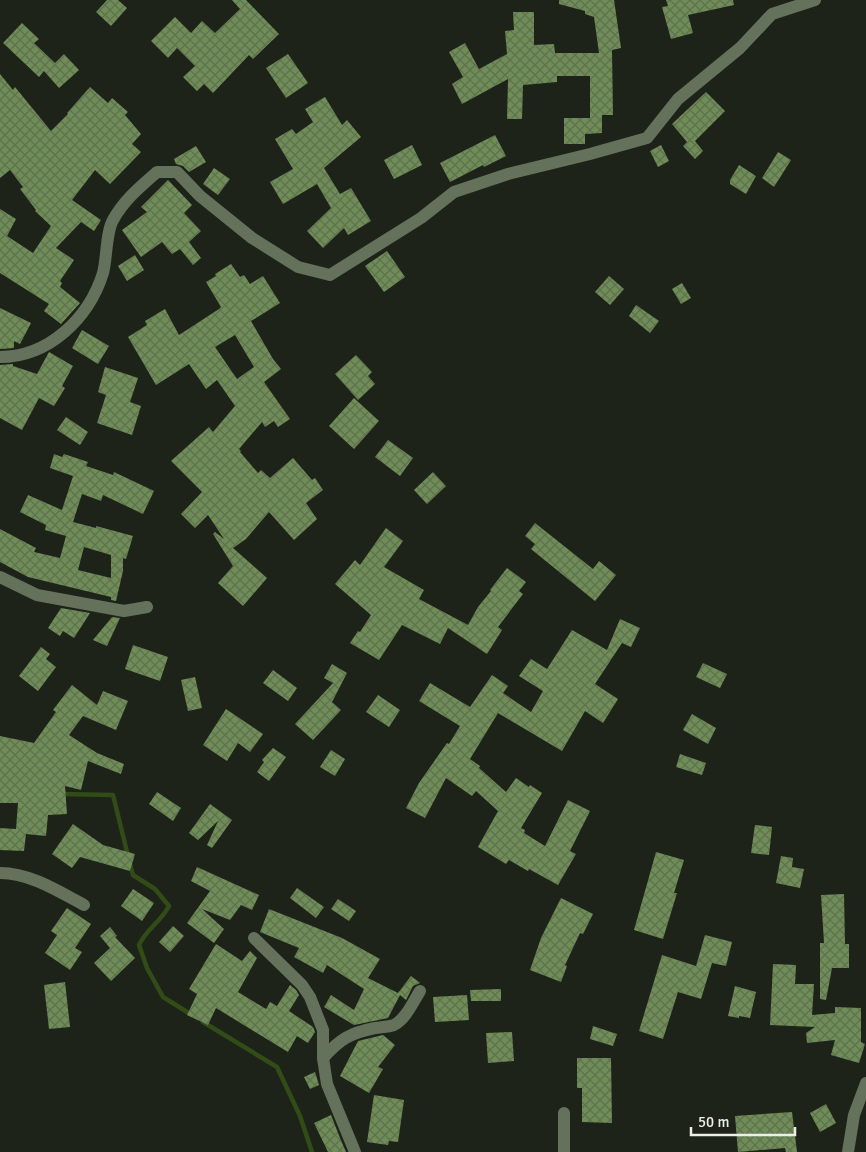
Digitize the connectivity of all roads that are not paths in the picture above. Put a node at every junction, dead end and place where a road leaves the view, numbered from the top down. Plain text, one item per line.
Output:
1 (815, 0) edge
2 (0, 357) edge
3 (0, 577) edge
4 (147, 607) dead end
5 (0, 872) edge
6 (84, 905) dead end
7 (254, 938) dead end
8 (420, 992) dead end
9 (322, 1058) junction
10 (866, 1082) edge
11 (564, 1113) dead end
12 (355, 1152) edge
13 (564, 1152) edge
14 (848, 1152) edge

1 - 2 street
3 - 4 street
5 - 6 street
7 - 9 street
8 - 9 street
9 - 12 street
10 - 14 street
11 - 13 street

